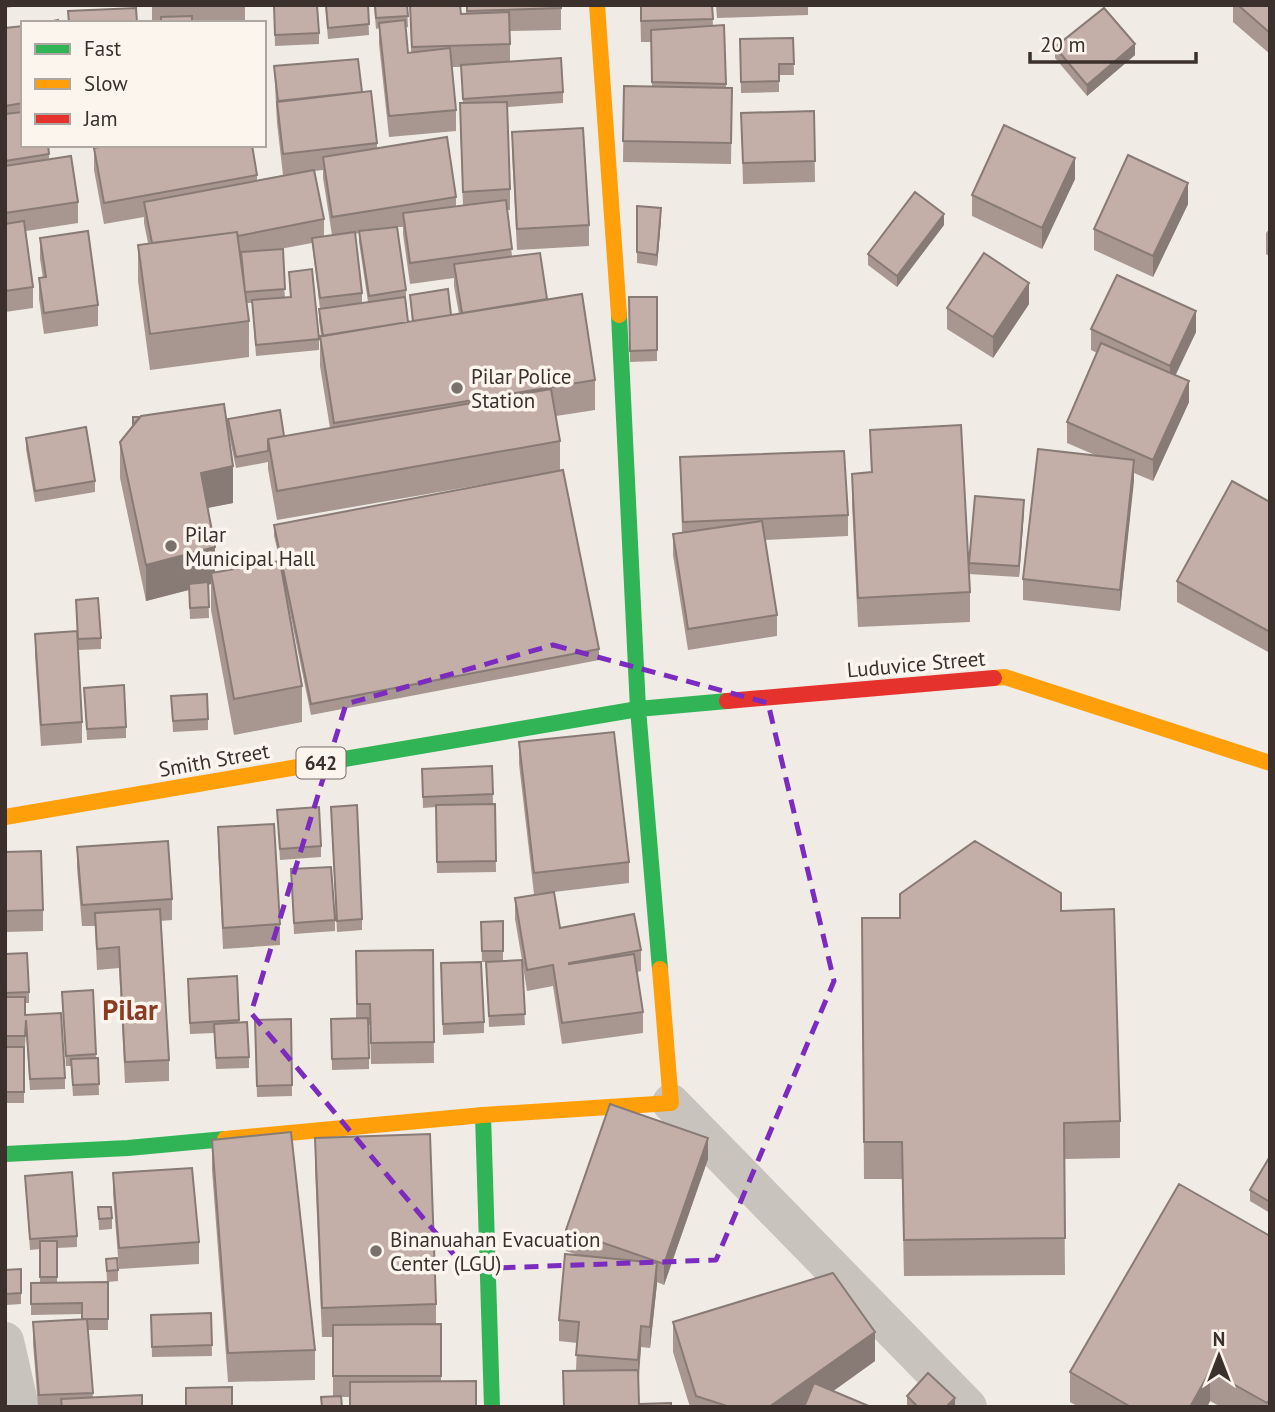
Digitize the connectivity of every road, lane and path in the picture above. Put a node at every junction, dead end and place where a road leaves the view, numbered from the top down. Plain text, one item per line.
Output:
1 (597, 5) edge
2 (638, 709) junction
3 (1270, 763) edge
4 (5, 817) edge
5 (671, 1103) junction
6 (483, 1115) junction
7 (5, 1154) edge
8 (5, 1341) edge
9 (20, 1407) edge
10 (492, 1407) edge
11 (968, 1407) edge

1 - 2 main road
2 - 3 main road, Luduvice Street
2 - 4 main road, Smith Street / 642
2 - 5 main road
5 - 6 main road
5 - 11 street
6 - 7 main road
6 - 10 main road
8 - 9 street

